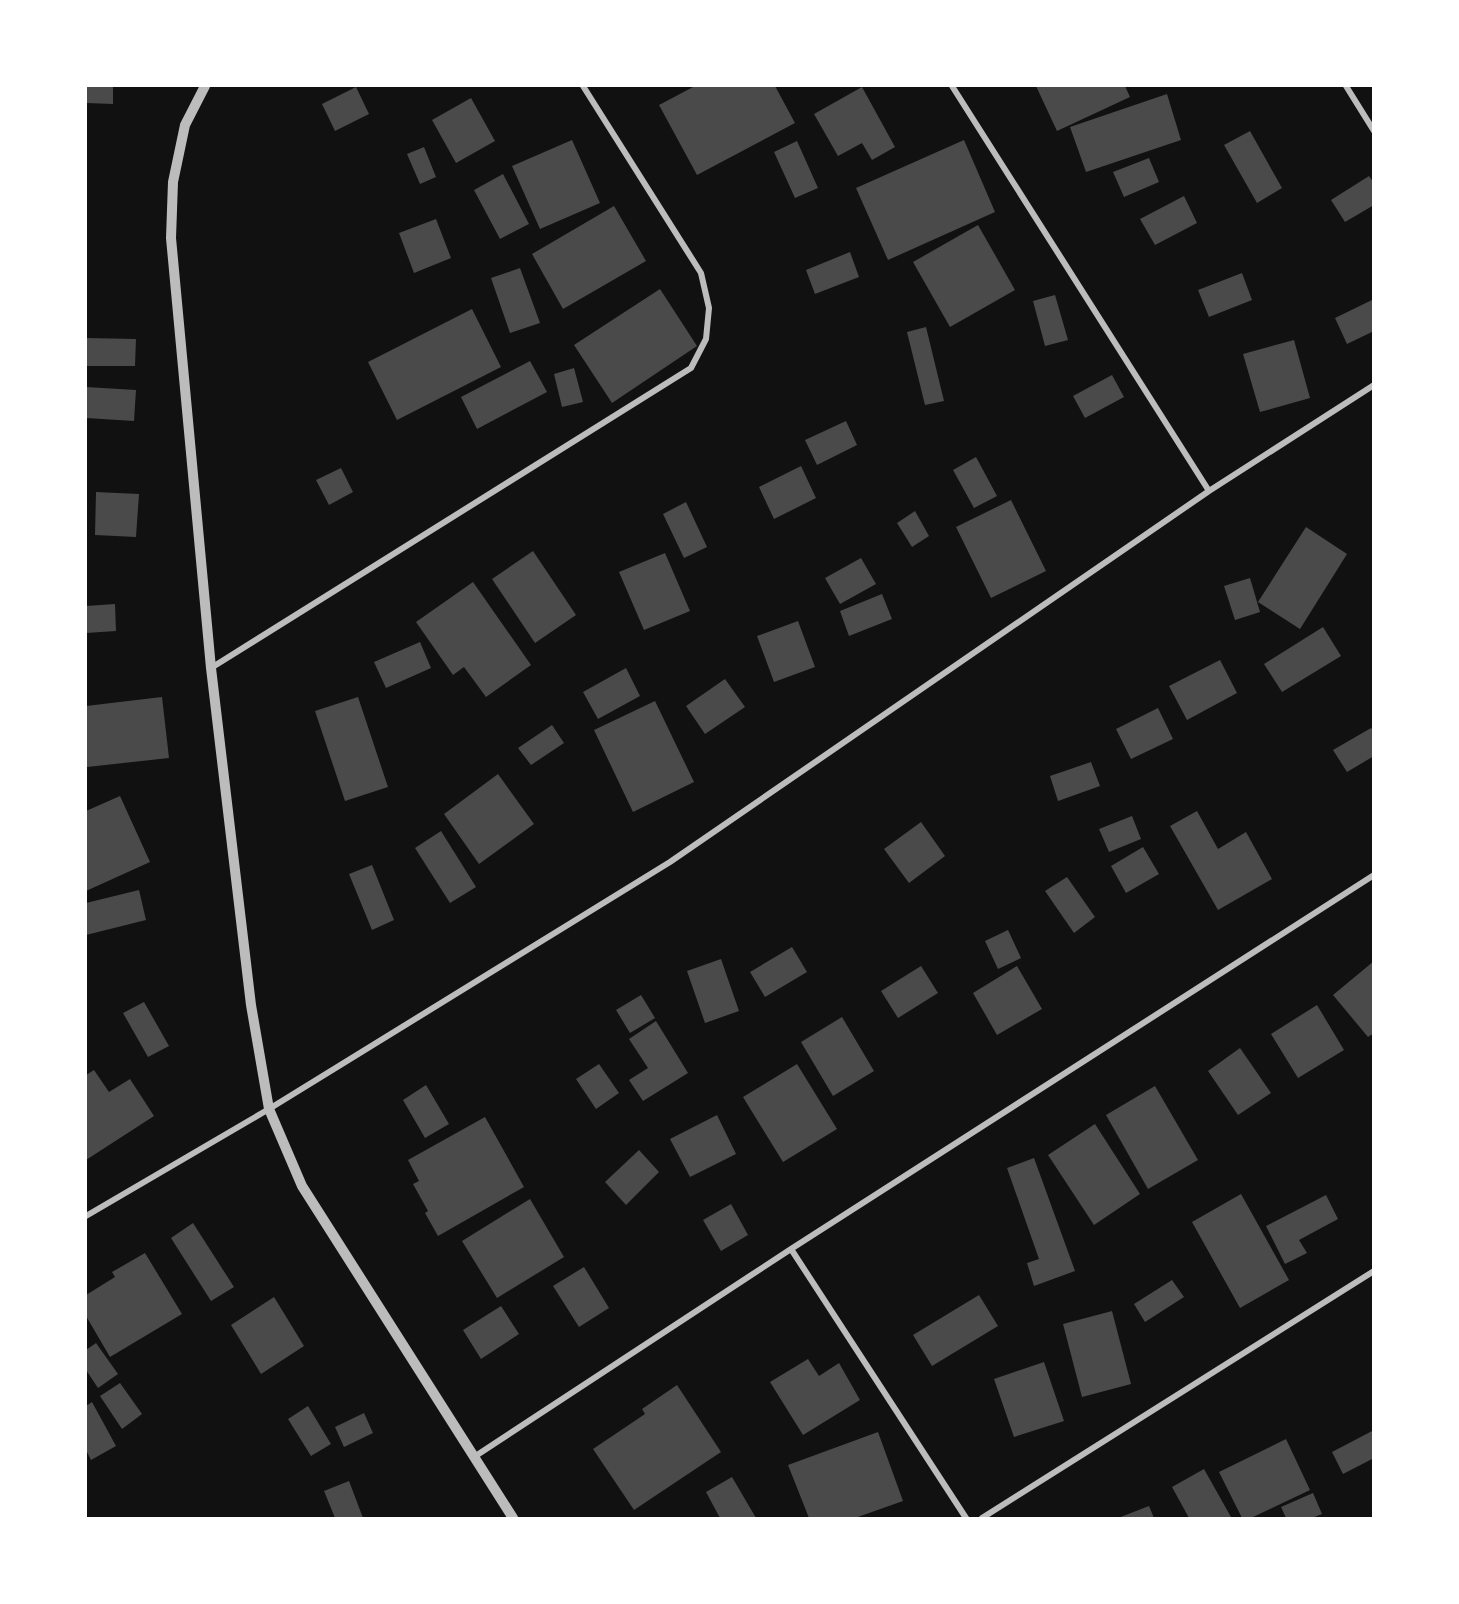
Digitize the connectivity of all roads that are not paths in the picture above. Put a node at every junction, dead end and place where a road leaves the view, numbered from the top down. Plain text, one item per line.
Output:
1 (205, 86) edge
2 (583, 86) edge
3 (952, 86) edge
4 (1346, 86) edge
5 (1374, 130) edge
6 (1374, 385) edge
7 (1209, 491) junction
8 (211, 668) junction
9 (1374, 875) edge
10 (269, 1108) junction
11 (86, 1216) edge
12 (791, 1249) junction
13 (1374, 1271) edge
14 (474, 1457) junction
15 (513, 1518) edge
16 (966, 1518) edge
17 (982, 1518) edge

1 - 8 street
2 - 8 street
3 - 7 street
4 - 5 street
6 - 7 street
7 - 10 street
8 - 10 street
9 - 12 street
10 - 11 street
10 - 14 street
12 - 14 street
12 - 16 street
13 - 17 street
14 - 15 street

